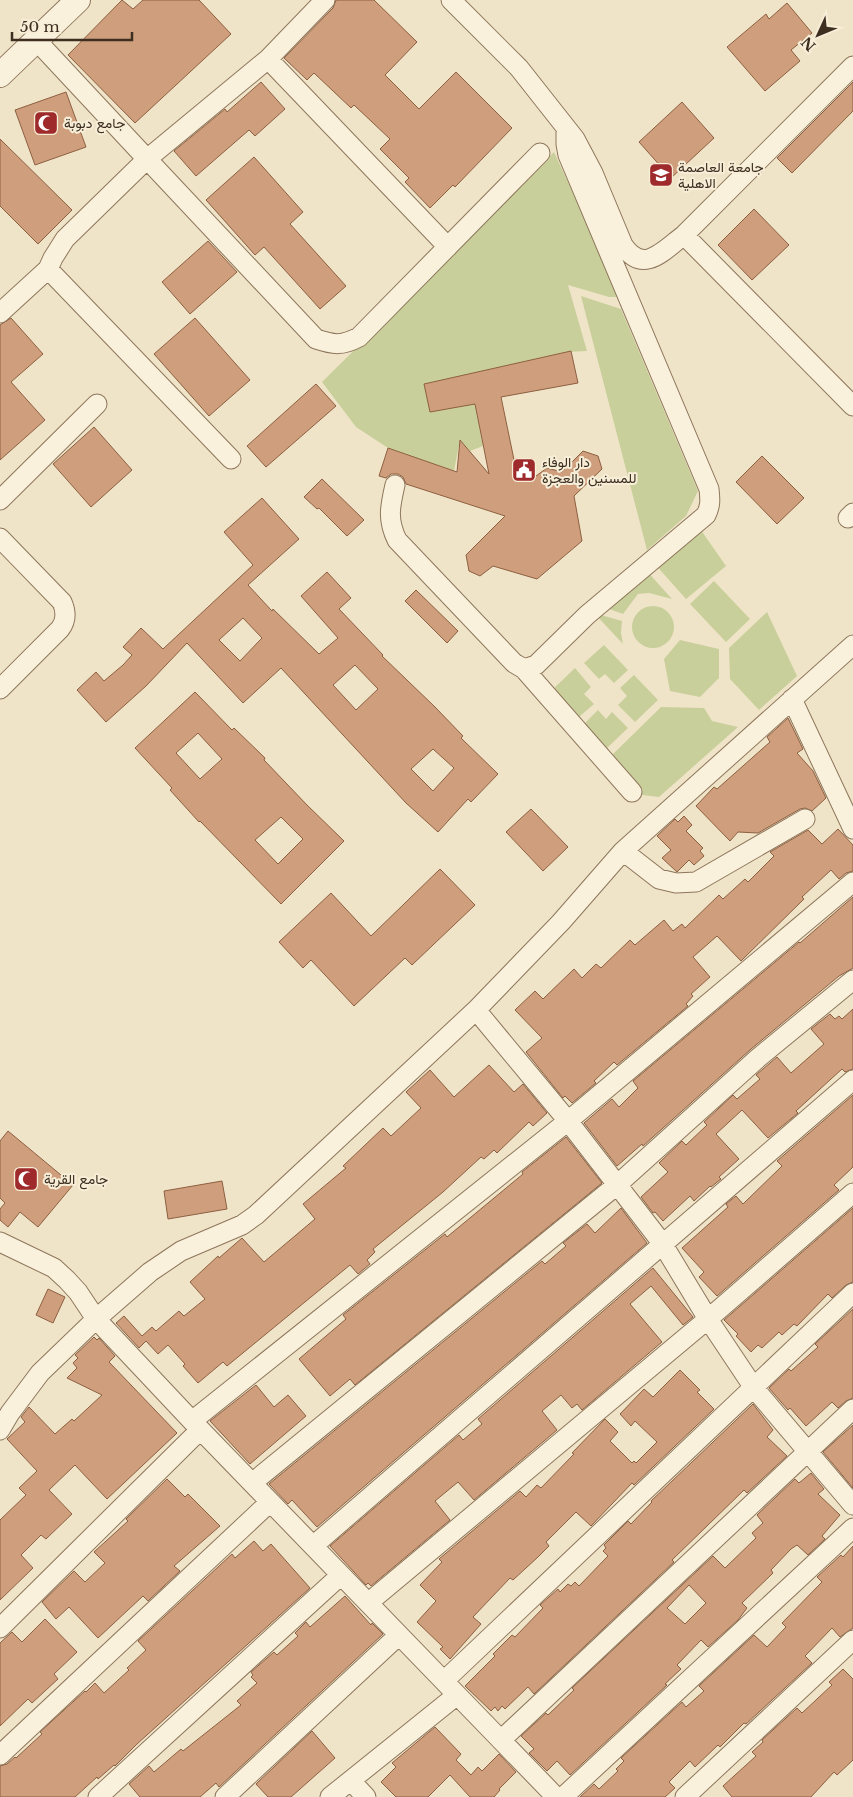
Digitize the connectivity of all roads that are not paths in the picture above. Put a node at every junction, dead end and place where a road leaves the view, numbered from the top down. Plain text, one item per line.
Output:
1 (78, 0) edge
2 (325, 0) edge
3 (451, 0) edge
4 (36, 40) junction
5 (268, 59) junction
6 (853, 66) edge
7 (0, 75) edge
8 (566, 129) junction
9 (540, 153) dead end
10 (147, 159) junction
11 (684, 235) junction
12 (448, 247) junction
13 (48, 269) junction
14 (0, 313) edge
15 (97, 404) dead end
16 (853, 406) edge
17 (232, 459) dead end
18 (395, 485) dead end
19 (0, 500) edge
20 (0, 538) edge
21 (853, 645) edge
22 (524, 669) junction
23 (0, 689) edge
24 (792, 699) junction
25 (632, 792) dead end
26 (805, 819) dead end
27 (853, 829) edge
28 (623, 851) junction
29 (853, 882) edge
30 (853, 980) edge
31 (476, 1010) junction
32 (853, 1080) edge
33 (568, 1121) junction
34 (618, 1184) junction
35 (853, 1193) edge
36 (0, 1242) edge
37 (662, 1243) junction
38 (853, 1293) edge
39 (96, 1319) junction
40 (708, 1319) junction
41 (754, 1388) junction
42 (853, 1409) edge
43 (196, 1426) junction
44 (0, 1430) edge
45 (807, 1452) junction
46 (252, 1483) junction
47 (270, 1502) junction
48 (853, 1504) edge
49 (853, 1528) edge
50 (313, 1546) junction
51 (341, 1575) junction
52 (368, 1603) junction
53 (0, 1628) edge
54 (399, 1635) junction
55 (853, 1640) edge
56 (450, 1688) junction
57 (501, 1740) junction
58 (0, 1754) edge
59 (351, 1781) junction
60 (98, 1797) edge
61 (225, 1797) edge
62 (330, 1797) edge
63 (366, 1797) edge
64 (556, 1797) edge
65 (563, 1797) edge
66 (685, 1797) edge

1 - 4 street
2 - 5 street
3 - 8 street
4 - 7 street
4 - 10 street
5 - 10 street
5 - 12 street
6 - 11 street
8 - 11 street
8 - 22 street
9 - 12 street
10 - 12 street
10 - 13 street
11 - 16 street
13 - 14 street
13 - 17 street
15 - 19 street
18 - 22 street
20 - 23 street
21 - 24 street
22 - 25 street
24 - 27 street
24 - 28 street
26 - 28 street
28 - 31 street
29 - 33 street
30 - 34 street
31 - 33 street
31 - 39 street
32 - 37 street
33 - 34 street
33 - 43 street
34 - 37 street
34 - 46 street
35 - 40 street
36 - 39 street
37 - 40 street
37 - 50 street
38 - 41 street
39 - 43 street
39 - 44 street
40 - 41 street
40 - 52 street
41 - 45 street
41 - 56 street
42 - 45 street
43 - 46 street
43 - 53 street
45 - 48 street
45 - 57 street
46 - 47 street
47 - 50 street
47 - 58 street
49 - 65 street
50 - 51 street
51 - 52 street
51 - 60 street
52 - 54 street
54 - 56 street
54 - 61 street
55 - 66 street
56 - 57 street
56 - 59 street
57 - 64 street
59 - 62 street
59 - 63 street

